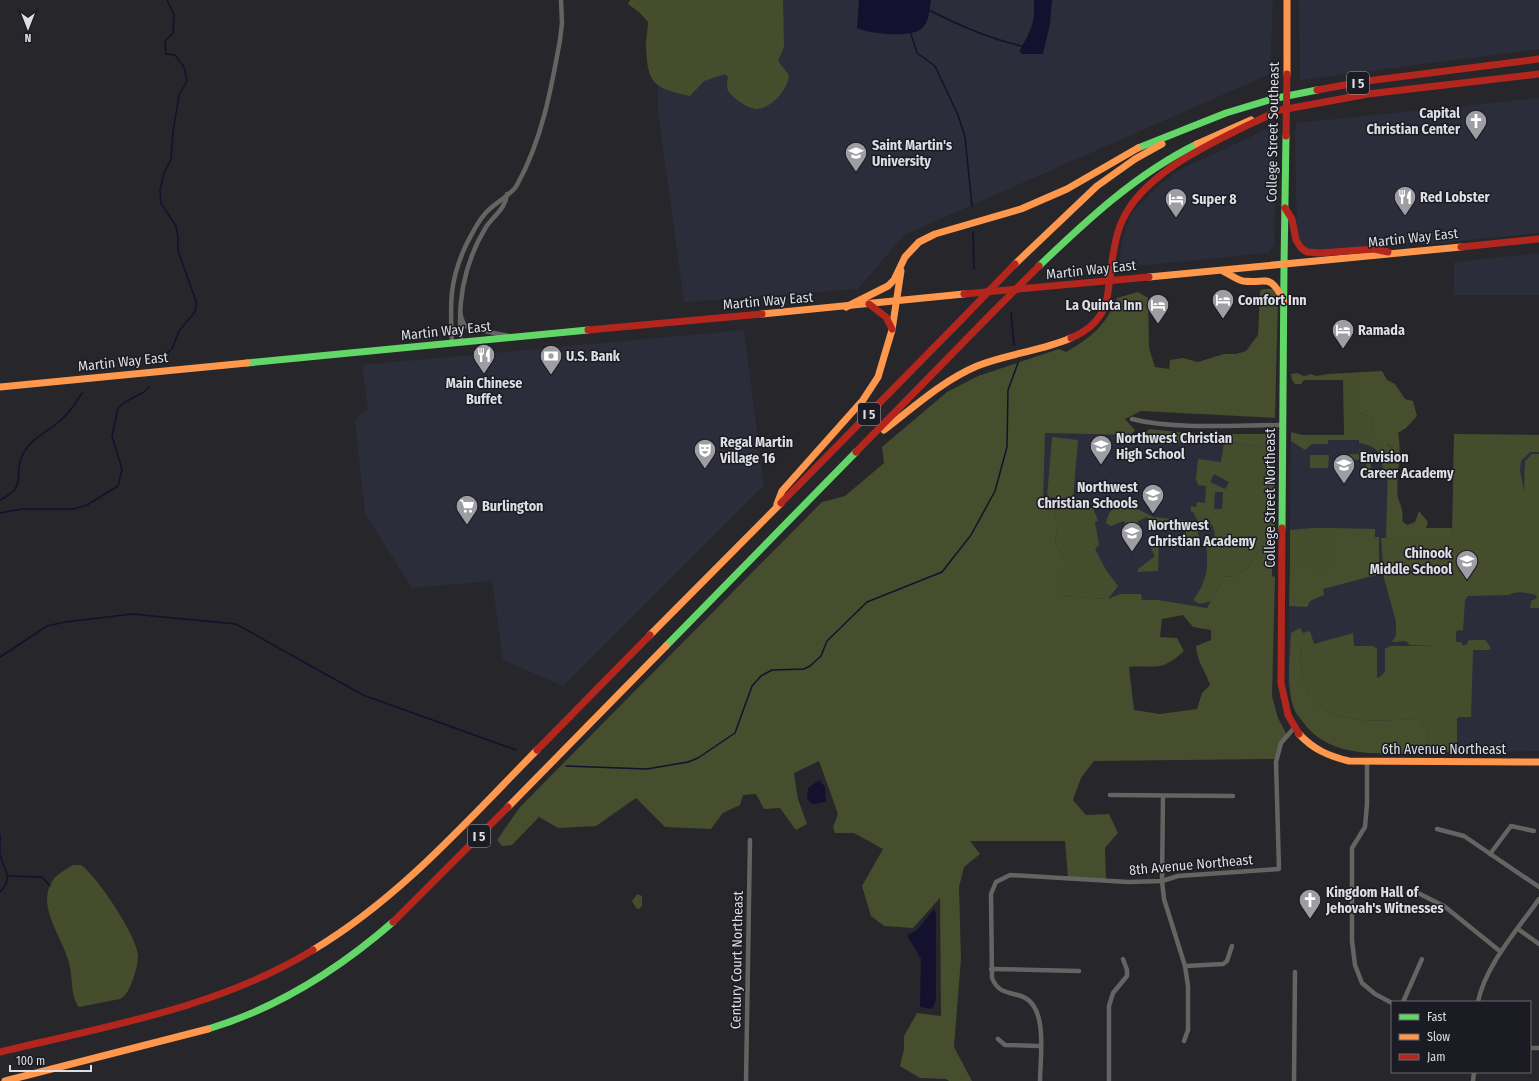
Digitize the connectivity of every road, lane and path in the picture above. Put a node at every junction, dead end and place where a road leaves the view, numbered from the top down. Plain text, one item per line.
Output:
1 (561, 0) edge
2 (1287, 0) edge
3 (1539, 59) edge
4 (1539, 74) edge
5 (1277, 111) junction
6 (1183, 131) junction
7 (507, 194) junction
8 (1285, 208) junction
9 (1539, 239) edge
10 (1394, 253) junction
11 (902, 264) junction
12 (1284, 265) junction
13 (1223, 270) junction
14 (1111, 281) junction
15 (1284, 301) junction
16 (897, 302) junction
17 (869, 304) junction
18 (846, 307) junction
19 (459, 308) junction
20 (892, 330) junction
21 (512, 337) junction
22 (461, 343) junction
23 (452, 344) junction
24 (0, 387) edge
25 (1132, 419) dead end
26 (1283, 425) junction
27 (862, 446) junction
28 (775, 508) junction
29 (1294, 728) junction
30 (1349, 761) joint
31 (1367, 761) junction
32 (1539, 762) edge
33 (1110, 795) dead end
34 (1163, 796) junction
35 (1233, 796) dead end
36 (1437, 829) dead end
37 (1534, 831) dead end
38 (750, 840) dead end
39 (1490, 854) junction
40 (1162, 881) junction
41 (1539, 887) edge
42 (1416, 892) dead end
43 (1539, 900) edge
44 (1518, 929) junction
45 (1539, 944) edge
46 (1232, 946) dead end
47 (1501, 952) junction
48 (1123, 959) dead end
49 (1422, 959) dead end
50 (1185, 966) junction
51 (991, 969) junction
52 (1079, 971) dead end
53 (1295, 972) dead end
54 (1403, 1001) edge
55 (1478, 1001) edge
56 (1391, 1002) edge
57 (998, 1039) dead end
58 (1184, 1041) dead end
59 (1040, 1046) junction
60 (0, 1052) edge
61 (5, 1081) edge
62 (746, 1081) edge
63 (1040, 1081) edge
64 (1109, 1081) edge
65 (1294, 1081) edge

1 - 7 street
2 - 8 main road, College Street Southeast, bridge
3 - 6 main road, I 5
4 - 5 main road, I 5
5 - 14 main road
5 - 27 main road, I 5, bridge
6 - 11 main road
6 - 28 main road, I 5, bridge
7 - 19 street
7 - 23 street
8 - 10 main road
8 - 12 main road, College Street Southeast
9 - 10 main road, Martin Way East
10 - 12 main road, Martin Way East
11 - 16 main road
11 - 18 main road
12 - 13 main road, Martin Way East
12 - 15 main road, College Street Northeast
13 - 14 main road, Martin Way East
13 - 15 main road
14 - 16 main road, Martin Way East
14 - 27 main road
15 - 26 main road, College Street Northeast
16 - 17 main road, Martin Way East
16 - 20 main road
17 - 18 main road, Martin Way East
17 - 20 main road
18 - 21 main road, Martin Way East
19 - 21 street
19 - 22 street
20 - 28 main road
21 - 22 main road, Martin Way East
22 - 23 main road, Martin Way East
23 - 24 main road, Martin Way East
25 - 26 street
26 - 29 main road, College Street Northeast
27 - 61 main road, I 5
28 - 60 main road, I 5
29 - 30 main road, College Street Northeast
29 - 40 street, 8th Avenue Northeast
30 - 31 main road, 6th Avenue Northeast
31 - 32 main road, 6th Avenue Northeast
31 - 56 street
33 - 34 street
34 - 35 street
34 - 40 street
36 - 39 street
37 - 39 street
38 - 62 street, Century Court Northeast
39 - 41 street
40 - 50 street
40 - 51 street, 8th Avenue Northeast
42 - 47 street
43 - 44 street
44 - 45 street
44 - 47 street
46 - 50 street
47 - 55 street
48 - 64 street
49 - 54 street
50 - 58 street
51 - 52 street
51 - 59 street
53 - 65 street
57 - 59 street
59 - 63 street

